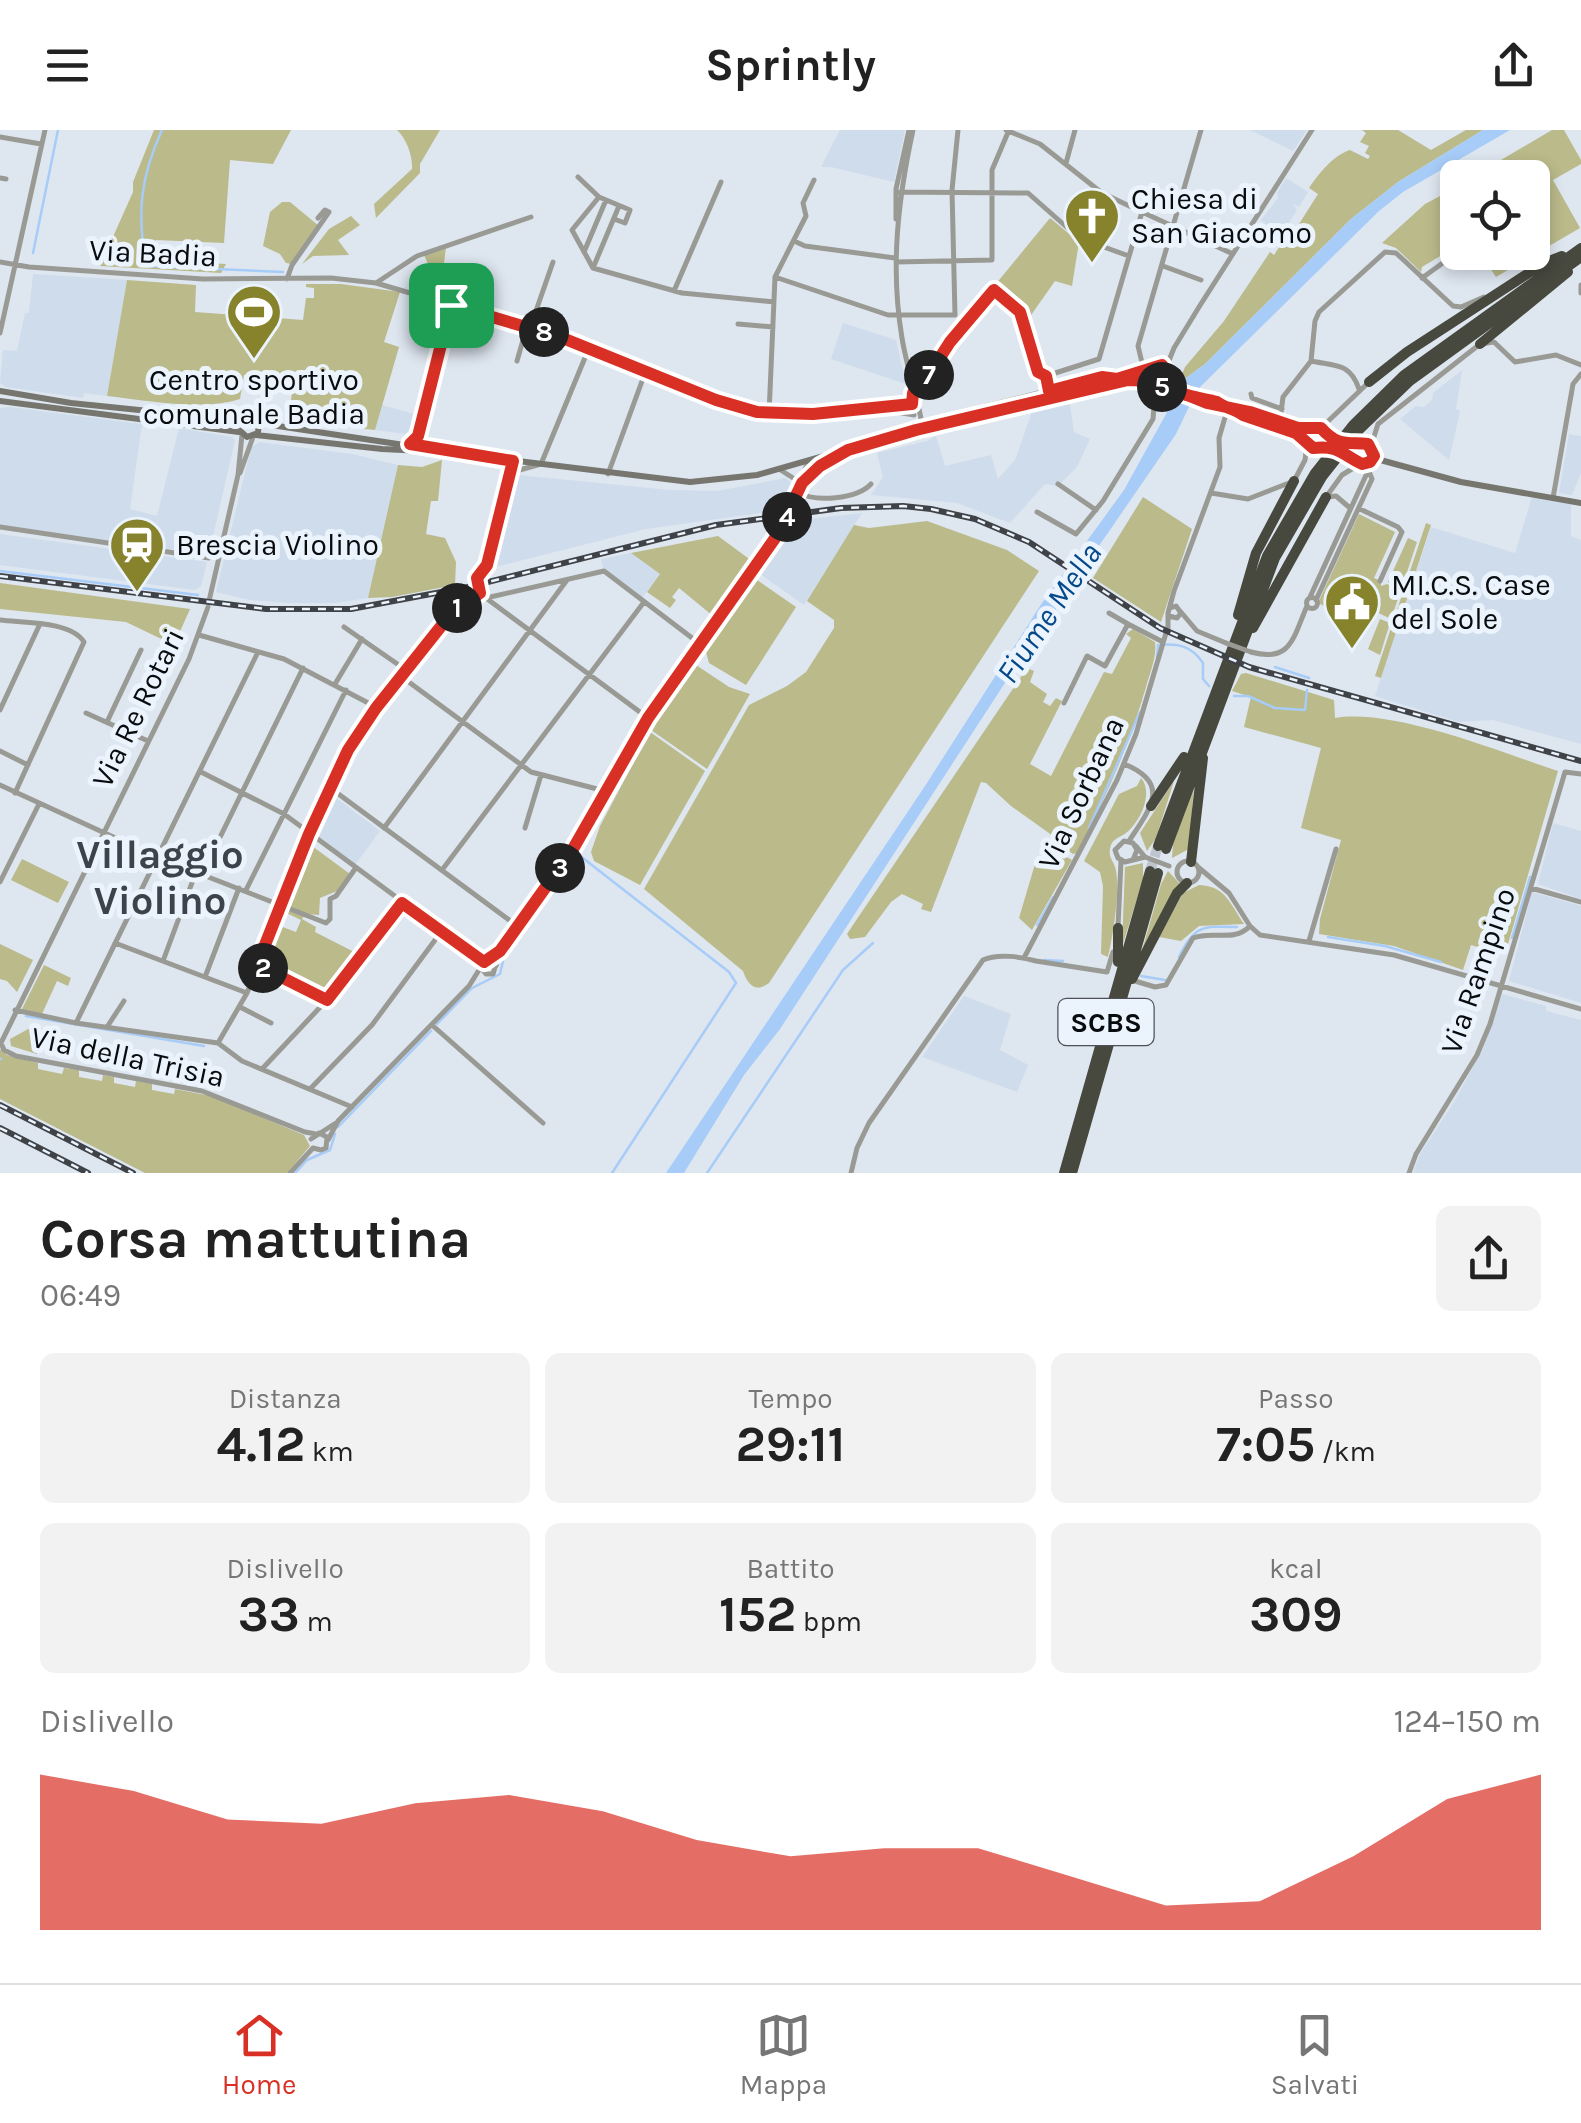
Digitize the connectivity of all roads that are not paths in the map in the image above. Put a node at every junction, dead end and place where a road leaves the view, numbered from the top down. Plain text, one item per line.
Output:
1 (45, 130) edge
2 (911, 130) edge
3 (958, 130) edge
4 (1008, 130) edge
5 (1075, 130) edge
6 (1202, 130) edge
7 (1312, 130) edge
8 (0, 137) edge
9 (42, 144) junction
10 (1066, 163) junction
11 (578, 177) dead end
12 (814, 180) dead end
13 (721, 182) dead end
14 (898, 192) junction
15 (952, 192) junction
16 (992, 192) junction
17 (603, 198) junction
18 (1114, 200) junction
19 (619, 206) junction
20 (1142, 212) junction
21 (532, 217) dead end
22 (318, 218) dead end
23 (614, 219) junction
24 (1174, 227) junction
25 (1079, 238) junction
26 (794, 241) junction
27 (1581, 248) edge
28 (584, 252) junction
29 (1233, 254) junction
30 (1129, 256) junction
31 (1581, 258) edge
32 (896, 260) junction
33 (0, 262) edge
34 (553, 262) dead end
35 (954, 262) junction
36 (1440, 265) edge
37 (16, 266) junction
38 (1163, 266) junction
39 (593, 268) junction
40 (775, 277) junction
41 (1422, 278) junction
42 (287, 279) junction
43 (1201, 280) dead end
44 (376, 283) junction
45 (1509, 285) junction
46 (674, 292) junction
47 (774, 302) junction
48 (451, 305) junction
49 (899, 316) junction
50 (738, 324) dead end
51 (528, 327) junction
52 (773, 327) junction
53 (0, 333) edge
54 (1480, 344) junction
55 (589, 348) junction
56 (1174, 348) junction
57 (517, 361) dead end
58 (1311, 361) junction
59 (1581, 365) edge
60 (1150, 368) junction
61 (645, 372) junction
62 (1166, 373) junction
63 (1581, 374) edge
64 (1046, 376) junction
65 (1117, 379) junction
66 (1363, 382) junction
67 (1155, 383) junction
68 (1108, 384) junction
69 (0, 391) edge
70 (1180, 392) junction
71 (913, 393) junction
72 (1050, 394) junction
73 (1252, 394) dead end
74 (0, 401) edge
75 (912, 404) junction
76 (1225, 407) junction
77 (1282, 409) junction
78 (877, 410) junction
79 (1237, 410) junction
80 (998, 412) junction
81 (769, 414) junction
82 (917, 414) junction
83 (974, 416) junction
84 (242, 417) junction
85 (259, 420) junction
86 (1280, 421) junction
87 (940, 424) junction
88 (1308, 430) junction
89 (240, 433) junction
90 (920, 433) junction
91 (1327, 434) junction
92 (254, 436) junction
93 (1306, 442) junction
94 (410, 444) junction
95 (1326, 446) junction
96 (1354, 446) junction
97 (1371, 446) junction
98 (848, 450) junction
99 (444, 452) junction
100 (1351, 455) junction
101 (513, 461) junction
102 (808, 462) junction
103 (541, 464) junction
104 (1367, 464) junction
105 (779, 469) junction
106 (608, 474) junction
107 (238, 475) junction
108 (1339, 478) junction
109 (1294, 481) junction
110 (802, 483) junction
111 (507, 484) junction
112 (870, 484) dead end
113 (1058, 484) dead end
114 (798, 492) junction
115 (1210, 493) junction
116 (1326, 497) junction
117 (1226, 498) junction
118 (1553, 498) junction
119 (1341, 502) junction
120 (1581, 502) edge
121 (1205, 508) junction
122 (1350, 508) junction
123 (1096, 510) junction
124 (1358, 511) junction
125 (1037, 512) dead end
126 (0, 526) edge
127 (209, 558) dead end
128 (567, 580) junction
129 (1380, 581) dead end
130 (483, 595) junction
131 (1313, 599) junction
132 (644, 602) junction
133 (1109, 612) dead end
134 (0, 620) edge
135 (1128, 624) junction
136 (40, 625) junction
137 (344, 627) dead end
138 (530, 630) junction
139 (1166, 634) dead end
140 (199, 635) junction
141 (362, 639) junction
142 (1244, 641) junction
143 (1163, 642) junction
144 (700, 644) junction
145 (1228, 649) junction
146 (142, 650) dead end
147 (258, 652) junction
148 (303, 668) junction
149 (404, 673) junction
150 (589, 674) junction
151 (335, 684) junction
152 (346, 690) junction
153 (1064, 703) dead end
154 (376, 708) junction
155 (0, 710) edge
156 (86, 713) dead end
157 (648, 718) junction
158 (1209, 718) junction
159 (106, 722) junction
160 (462, 722) junction
161 (148, 741) junction
162 (0, 752) edge
163 (28, 764) junction
164 (521, 764) junction
165 (1124, 764) junction
166 (200, 771) junction
167 (1581, 774) edge
168 (541, 775) junction
169 (0, 786) edge
170 (329, 788) junction
171 (604, 791) junction
172 (14, 792) junction
173 (242, 792) junction
174 (40, 804) junction
175 (1151, 806) junction
176 (284, 814) junction
177 (384, 828) junction
178 (525, 828) dead end
179 (103, 831) junction
180 (309, 834) junction
181 (1129, 840) junction
182 (1136, 846) junction
183 (1162, 847) tunnel mouth
184 (1336, 849) dead end
185 (157, 857) junction
186 (1145, 858) junction
187 (1133, 860) junction
188 (1121, 861) junction
189 (1192, 864) junction
190 (1169, 866) junction
191 (354, 868) junction
192 (442, 870) junction
193 (1154, 872) tunnel mouth
194 (199, 873) junction
195 (1186, 881) junction
196 (1213, 881) junction
197 (0, 882) edge
198 (1531, 888) junction
199 (243, 889) junction
200 (1581, 902) edge
201 (281, 903) junction
202 (402, 903) junction
203 (517, 926) junction
204 (1250, 926) junction
205 (1118, 928) junction
206 (441, 932) junction
207 (1310, 941) junction
208 (115, 942) junction
209 (500, 951) junction
210 (1026, 956) junction
211 (163, 961) junction
212 (485, 963) junction
213 (257, 965) junction
214 (496, 966) junction
215 (491, 974) junction
216 (205, 977) junction
217 (1135, 981) dead end
218 (469, 986) junction
219 (1502, 986) junction
220 (247, 993) junction
221 (124, 1000) dead end
222 (327, 1000) junction
223 (240, 1007) junction
224 (1581, 1009) edge
225 (16, 1010) junction
226 (1113, 1012) junction
227 (271, 1022) dead end
228 (76, 1023) junction
229 (432, 1024) junction
230 (107, 1027) junction
231 (218, 1043) junction
232 (1, 1044) edge
233 (262, 1069) junction
234 (310, 1089) junction
235 (352, 1106) junction
236 (338, 1122) junction
237 (543, 1123) dead end
238 (315, 1135) junction
239 (328, 1140) junction
240 (314, 1148) junction
241 (290, 1173) edge
242 (851, 1173) edge
243 (1064, 1173) edge
244 (1072, 1173) edge
245 (1408, 1173) edge

1 - 9 street
2 - 14 street
3 - 15 street
4 - 10 street
4 - 16 street
5 - 10 street
6 - 24 street
7 - 29 street
8 - 9 street
9 - 37 street
10 - 18 street
11 - 17 street
12 - 26 street
13 - 46 street
14 - 15 street
14 - 32 street
15 - 16 street
15 - 35 street
16 - 25 street
16 - 35 street
17 - 19 street
17 - 28 street
17 - 28 street
18 - 20 street
18 - 25 street
19 - 23 street
19 - 23 street
20 - 24 street
20 - 30 street
21 - 44 street
22 - 42 street
23 - 39 street
24 - 29 street
24 - 38 street
25 - 30 street
26 - 32 street
26 - 40 street
27 - 45 highway
27 - 145 highway
28 - 39 street
29 - 56 street
30 - 64 street
31 - 54 highway
31 - 142 highway
32 - 35 street
32 - 49 street
33 - 37 street, Via Badia
34 - 51 street
35 - 49 street
36 - 41 street
37 - 42 street, Via Badia
37 - 53 street
38 - 43 street
38 - 60 street
39 - 46 street
40 - 47 street
40 - 49 street
41 - 45 street
41 - 58 street
42 - 44 street, Via Badia
44 - 48 street, Via Badia
45 - 66 highway
46 - 47 street
47 - 52 street
48 - 51 street, Via Badia
48 - 94 street
49 - 71 street
50 - 52 street
51 - 55 street, Via Badia
51 - 57 street
52 - 81 street
54 - 59 street
54 - 97 street
55 - 61 street, Via Badia
55 - 103 street
56 - 60 street
56 - 62 street
58 - 66 street
58 - 77 street
60 - 62 main road
60 - 65 main road
60 - 67 main road
61 - 81 street, Via Badia
61 - 106 street
62 - 67 main road
62 - 70 main road
63 - 118 street
64 - 71 street
64 - 72 street
65 - 68 main road
65 - 72 street
66 - 91 street
67 - 68 main road
67 - 70 main road
67 - 123 street
68 - 72 main road
69 - 84 main road
70 - 76 main road
71 - 75 street
71 - 82 street
72 - 80 main road
72 - 83 street
73 - 77 street
74 - 89 main road
75 - 78 street, Via Badia
75 - 82 street
76 - 79 main road
76 - 115 street
77 - 86 street
78 - 81 street, Via Badia
78 - 82 street, Via Badia
79 - 86 main road
79 - 93 main road
80 - 83 main road
80 - 90 main road
82 - 87 street, Via Badia
82 - 90 street
83 - 87 main road
84 - 85 main road
84 - 89 main road
85 - 92 main road
85 - 94 main road
86 - 88 main road
87 - 90 main road
88 - 91 main road
88 - 93 main road
89 - 92 main road
89 - 107 street, Via Re Rotari
90 - 98 main road
91 - 95 main road
91 - 96 main road, bridge
92 - 99 main road
92 - 107 street, Via Re Rotari
93 - 95 main road
93 - 109 street
94 - 99 main road
95 - 100 main road, bridge
96 - 97 main road
96 - 100 main road
97 - 104 main road
98 - 102 main road
98 - 110 street
99 - 101 main road
100 - 104 main road
101 - 103 main road
101 - 111 street
102 - 105 main road
102 - 110 street
103 - 106 main road
103 - 111 street
104 - 108 street
104 - 118 main road
104 - 122 street
104 - 124 street
105 - 106 main road
105 - 110 street
107 - 140 street, Via Re Rotari
108 - 116 street
108 - 119 street
109 - 117 street
109 - 145 highway
110 - 114 street
111 - 130 street
112 - 114 street
113 - 123 street
114 - 144 street
115 - 117 street
115 - 121 street
116 - 119 street
116 - 142 highway
117 - 121 street
118 - 120 main road
119 - 122 street
121 - 145 street
122 - 124 street
122 - 131 street
123 - 125 street
124 - 129 street
124 - 131 street
126 - 127 street
128 - 130 street
128 - 132 street
128 - 138 street
130 - 138 street
130 - 149 street
131 - 145 street, bridge
132 - 144 street
132 - 150 street
133 - 135 street
134 - 136 street
135 - 143 street
135 - 153 street, Via Sorbana
136 - 155 street
136 - 163 street
137 - 141 street
138 - 150 street
138 - 160 street
139 - 143 street, Via Sorbana
140 - 147 street
140 - 161 street, Via Re Rotari
141 - 149 street
141 - 151 street
142 - 158 highway
143 - 165 street, Via Sorbana
144 - 157 street
145 - 158 highway
146 - 159 street
147 - 148 street
147 - 166 street
148 - 151 street
148 - 173 street
149 - 154 street
149 - 160 street
150 - 157 street
150 - 164 street
151 - 152 street
152 - 154 street
152 - 176 street
154 - 170 street
156 - 159 street
157 - 171 street
158 - 175 highway
158 - 183 highway
158 - 189 highway
159 - 161 street
160 - 164 street
160 - 177 street
161 - 179 street, Via Re Rotari
162 - 163 street
163 - 172 street
164 - 168 street
164 - 192 street
165 - 175 street
165 - 210 street, Via Sorbana
166 - 173 street
166 - 185 street
167 - 198 street, Via Rampino
168 - 171 street
168 - 178 street
169 - 172 street
170 - 177 street
170 - 180 street
171 - 203 street
172 - 174 street
173 - 176 street
173 - 194 street
174 - 179 street
174 - 197 street
175 - 181 street
176 - 180 street
176 - 199 street
177 - 192 street
179 - 185 street
179 - 225 street, Via Re Rotari
180 - 191 street
180 - 201 street
181 - 182 street
181 - 188 street
182 - 186 street
182 - 187 street
184 - 207 street
185 - 194 street
185 - 208 street
186 - 187 street
186 - 190 street, bridge
187 - 188 street
188 - 205 street
189 - 190 street
189 - 195 street
189 - 195 street
189 - 196 street
190 - 195 street
191 - 201 street
191 - 202 street
192 - 203 street
193 - 226 highway, SCBS
194 - 199 street
194 - 211 street
195 - 196 street
195 - 226 highway
196 - 204 street
198 - 200 street
198 - 219 street, Via Rampino
199 - 201 street
199 - 216 street
201 - 213 street
202 - 206 street
202 - 222 street
203 - 209 street
204 - 207 street
204 - 217 street
205 - 210 street
205 - 226 highway
206 - 212 street
206 - 234 street
207 - 219 street
208 - 211 street
208 - 228 street
209 - 212 street
209 - 214 street
210 - 242 street
211 - 216 street
212 - 214 street
212 - 215 street
212 - 218 street
213 - 220 street
213 - 222 street
214 - 215 street
215 - 218 street
216 - 220 street
218 - 229 street
219 - 224 street
219 - 245 street, Via Rampino
220 - 223 street
221 - 230 street
222 - 233 street
223 - 227 street
223 - 231 street
225 - 228 street
225 - 232 street, Via Re Rotari
226 - 243 highway, SCBS
226 - 244 highway, SCBS
228 - 230 street
229 - 235 street
229 - 237 street
230 - 231 street
231 - 233 street
232 - 238 street, Via della Trisia
233 - 234 street
234 - 235 street
235 - 236 street
236 - 238 street
236 - 239 street
238 - 239 street
238 - 240 street
239 - 240 street
240 - 241 street

